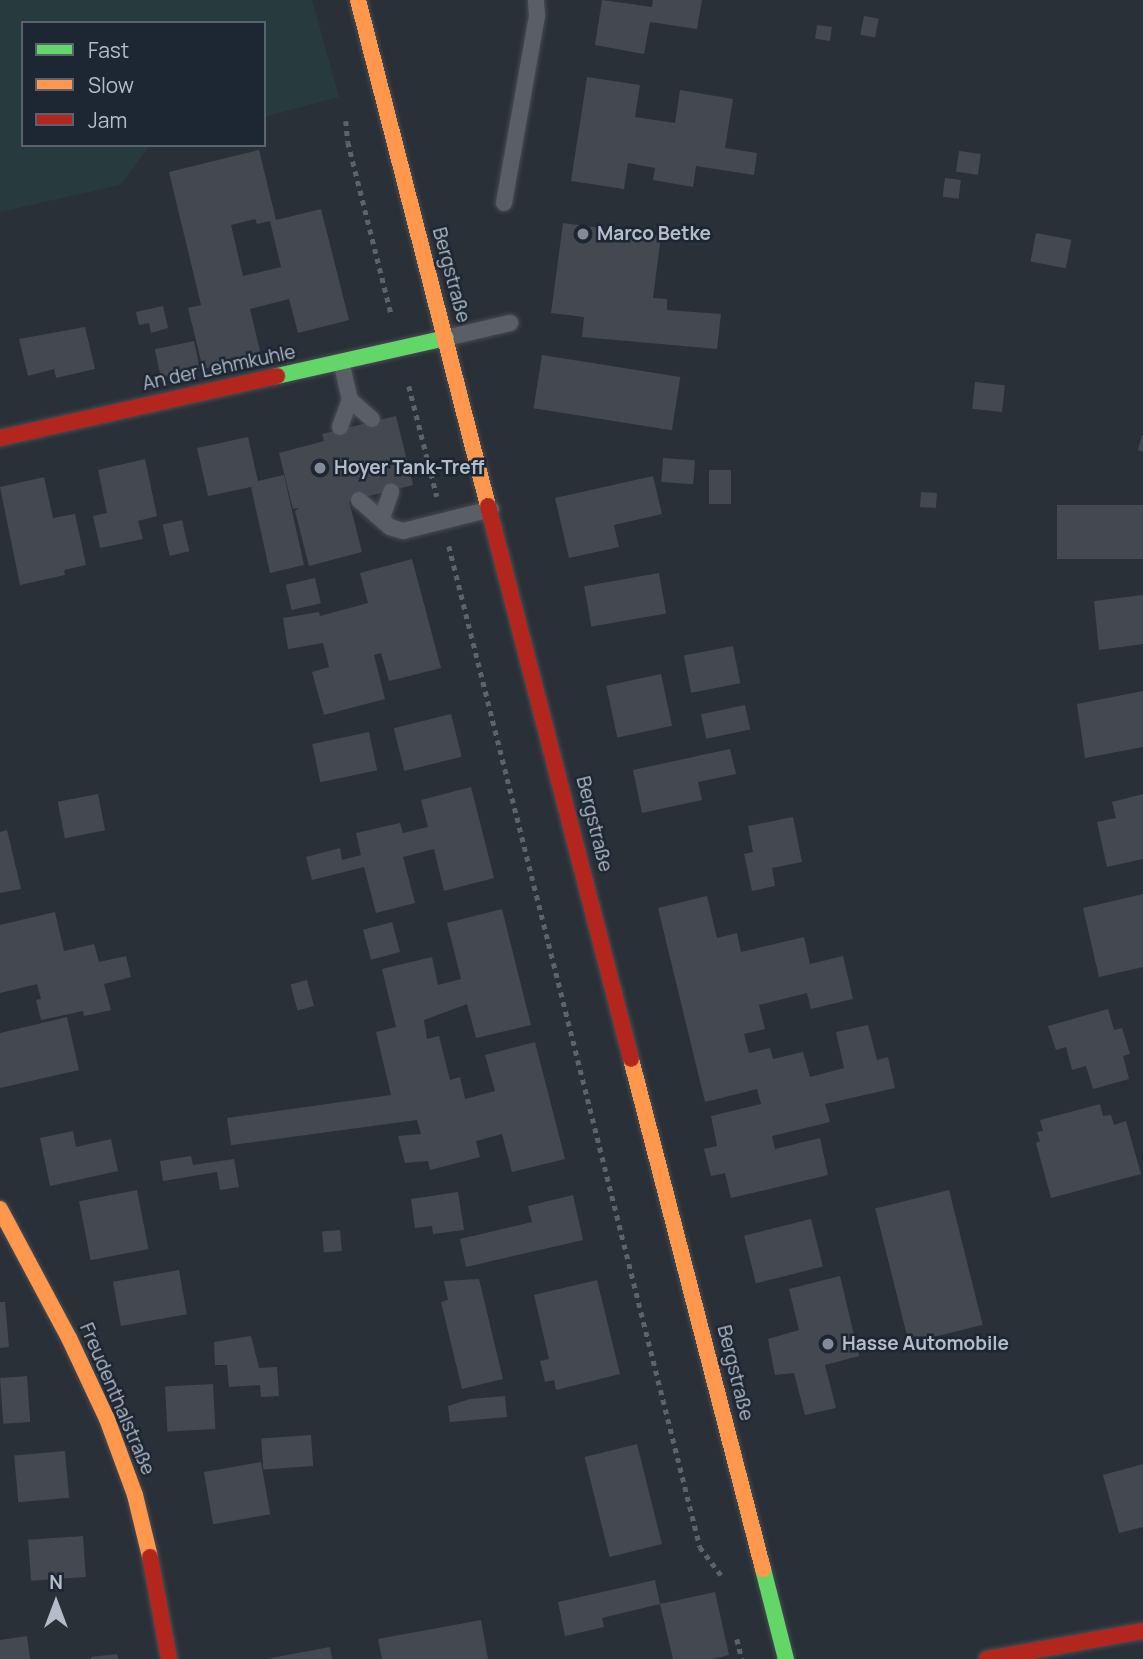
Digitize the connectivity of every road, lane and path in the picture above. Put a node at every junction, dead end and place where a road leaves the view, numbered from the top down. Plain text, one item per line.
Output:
1 (358, 0) edge
2 (536, 0) edge
3 (346, 117) dead end
4 (503, 203) dead end
5 (510, 323) dead end
6 (446, 338) junction
7 (400, 349) junction
8 (341, 362) junction
9 (350, 400) junction
10 (372, 419) dead end
11 (340, 426) dead end
12 (0, 438) edge
13 (391, 492) dead end
14 (359, 500) dead end
15 (491, 509) junction
16 (382, 518) junction
17 (443, 522) junction
18 (0, 1209) edge
19 (726, 1589) dead end
20 (1143, 1631) edge
21 (736, 1634) dead end
22 (169, 1659) edge
23 (742, 1659) edge
24 (786, 1659) edge
25 (987, 1659) edge

1 - 6 main road, Bergstraße
2 - 4 lane
3 - 7 path
5 - 6 lane
6 - 7 main road, An der Lehmkuhle
6 - 15 main road, Bergstraße
7 - 8 main road, An der Lehmkuhle
7 - 17 path
8 - 9 lane
8 - 12 main road, An der Lehmkuhle
9 - 10 lane
9 - 11 lane
13 - 16 lane
14 - 16 lane
15 - 17 lane
15 - 24 main road, Bergstraße
16 - 17 lane
17 - 19 path
18 - 22 main road, Freudenthalstraße
20 - 25 main road
21 - 23 path

